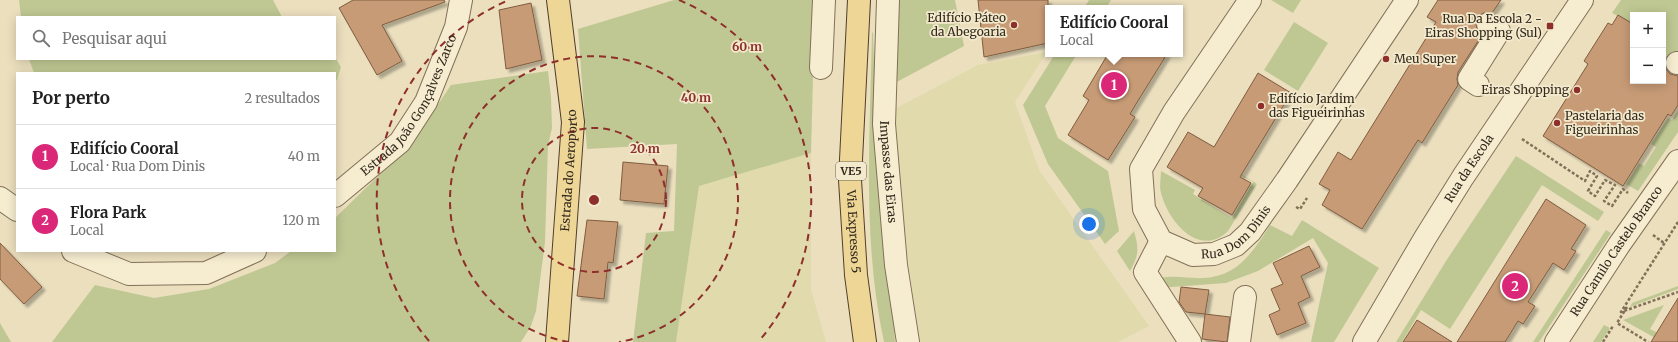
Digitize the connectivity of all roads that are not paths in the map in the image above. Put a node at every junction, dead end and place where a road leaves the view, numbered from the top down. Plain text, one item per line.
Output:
1 (461, 0) edge
2 (558, 0) edge
3 (824, 0) edge
4 (859, 0) edge
5 (888, 0) edge
6 (1250, 0) edge
7 (1407, 0) edge
8 (1582, 0) edge
9 (1488, 24) dead end
10 (821, 68) dead end
11 (1478, 86) dead end
12 (1678, 161) edge
13 (336, 195) edge
14 (0, 198) edge
15 (16, 209) edge
16 (1161, 241) junction
17 (75, 252) edge
18 (253, 252) edge
19 (1244, 297) dead end
20 (556, 341) edge
21 (865, 342) edge
22 (908, 342) edge
23 (1190, 342) edge
24 (1239, 342) edge
25 (1364, 342) edge
26 (1556, 342) edge

1 - 13 street, Estrada João Gonçalves Zarco
2 - 20 main road, Estrada do Aeroporto
3 - 10 street
4 - 21 main road, Via Expresso 5 / VE5
5 - 22 street, Impasse das Eiras
6 - 16 street
7 - 16 street, Rua Dom Dinis
8 - 25 street, Rua da Escola
9 - 11 street
12 - 26 street, Rua Camilo Castelo Branco
14 - 15 street
16 - 23 street
17 - 18 street
19 - 24 street

